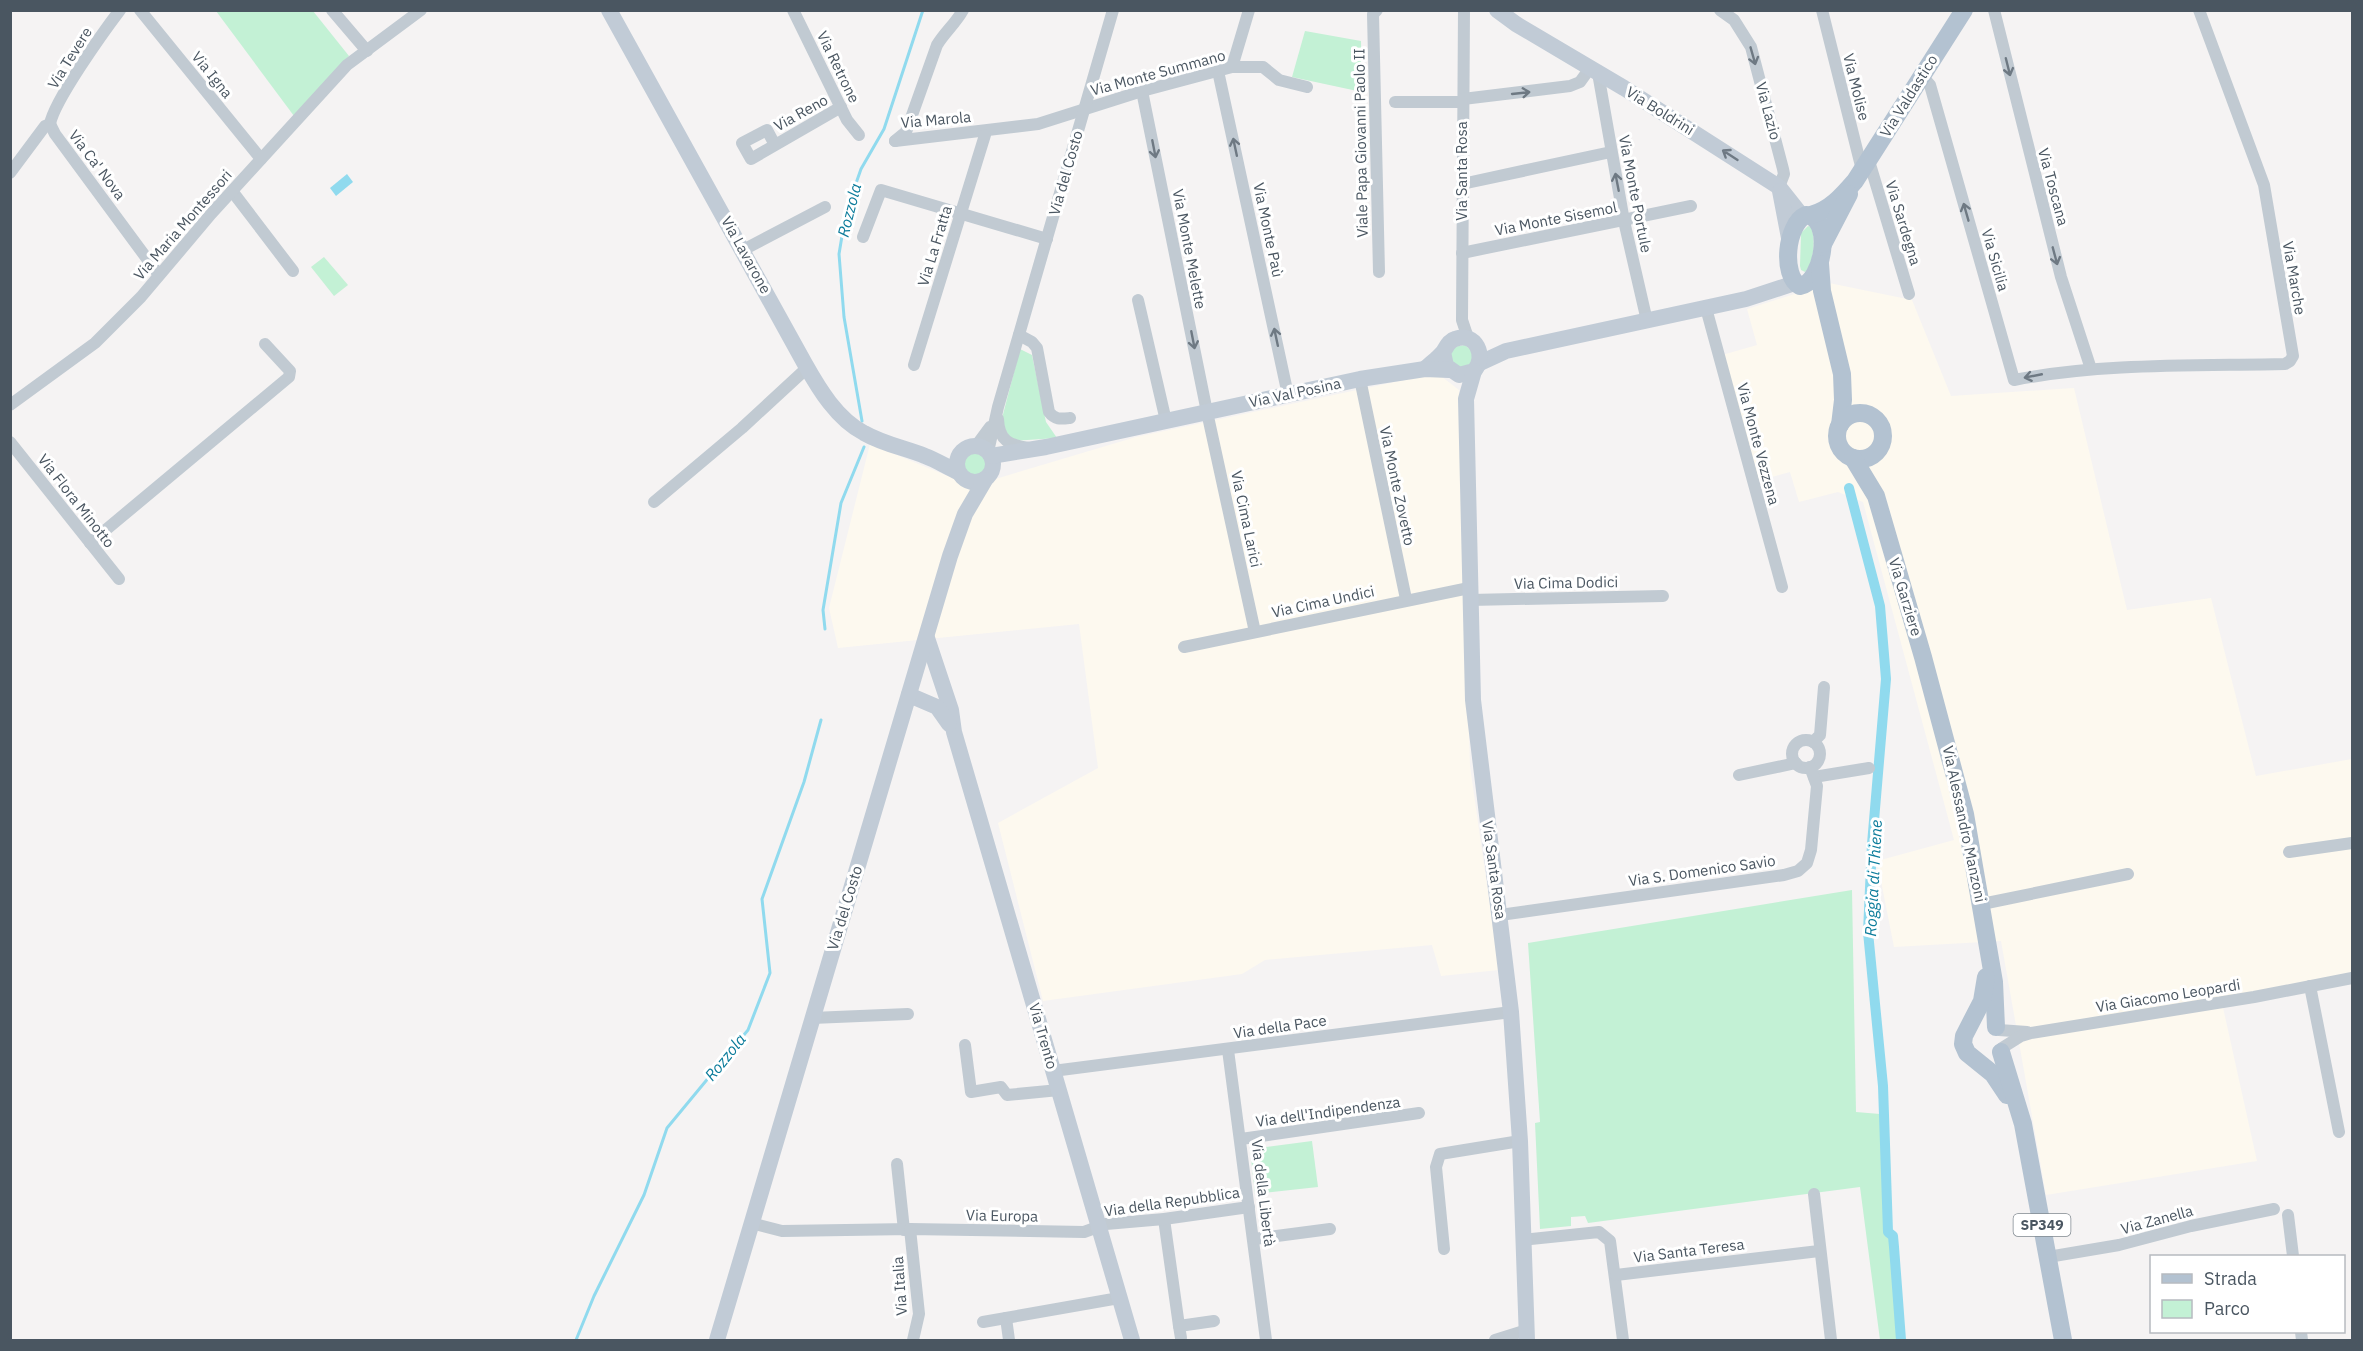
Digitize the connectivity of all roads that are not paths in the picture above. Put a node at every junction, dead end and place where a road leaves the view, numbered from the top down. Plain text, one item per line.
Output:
1 (120, 10) edge
2 (140, 10) edge
3 (332, 10) edge
4 (421, 10) edge
5 (793, 10) edge
6 (963, 10) edge
7 (1113, 10) edge
8 (1249, 10) edge
9 (1472, 10) edge
10 (1497, 10) edge
11 (1720, 10) edge
12 (1822, 10) edge
13 (1964, 10) edge
14 (1994, 10) edge
15 (2199, 10) edge
16 (610, 11) edge
17 (1375, 12) edge
18 (1464, 16) edge
19 (367, 51) junction
20 (1232, 67) junction
21 (1218, 71) junction
22 (1594, 71) junction
23 (1922, 76) junction
24 (1306, 87) dead end
25 (1142, 91) junction
26 (1462, 101) junction
27 (1395, 102) dead end
28 (842, 107) junction
29 (1084, 109) junction
30 (50, 124) junction
31 (859, 135) dead end
32 (985, 135) dead end
33 (775, 145) dead end
34 (1611, 152) junction
35 (261, 159) junction
36 (1862, 171) junction
37 (10, 173) edge
38 (1782, 181) junction
39 (1461, 184) junction
40 (232, 191) junction
41 (1690, 206) dead end
42 (825, 207) dead end
43 (961, 214) junction
44 (1806, 216) junction
45 (1624, 221) junction
46 (863, 237) dead end
47 (1789, 238) junction
48 (1047, 239) junction
49 (743, 250) junction
50 (1462, 253) junction
51 (1820, 254) junction
52 (1790, 260) junction
53 (293, 271) dead end
54 (1379, 272) dead end
55 (159, 274) junction
56 (1797, 285) junction
57 (1909, 294) dead end
58 (1138, 300) dead end
59 (1732, 301) junction
60 (1706, 308) junction
61 (1647, 321) junction
62 (1829, 323) junction
63 (1019, 335) junction
64 (265, 344) dead end
65 (1466, 352) junction
66 (914, 365) dead end
67 (807, 368) junction
68 (1425, 369) junction
69 (2091, 369) junction
70 (1451, 372) junction
71 (1842, 374) junction
72 (1360, 379) junction
73 (1288, 394) junction
74 (1466, 399) junction
75 (10, 405) edge
76 (998, 412) junction
77 (1207, 412) junction
78 (1864, 413) junction
79 (1070, 418) dead end
80 (1166, 421) junction
81 (1840, 425) junction
82 (10, 442) edge
83 (1881, 446) junction
84 (1036, 449) junction
85 (980, 451) junction
86 (924, 455) junction
87 (1853, 458) junction
88 (960, 475) junction
89 (988, 477) junction
90 (1876, 496) junction
91 (654, 502) dead end
92 (965, 514) junction
93 (90, 543) junction
94 (119, 579) dead end
95 (1782, 587) dead end
96 (1469, 594) junction
97 (1663, 596) dead end
98 (1406, 599) junction
99 (1255, 632) junction
100 (927, 638) junction
101 (1184, 647) dead end
102 (915, 677) junction
103 (942, 684) junction
104 (1824, 687) dead end
105 (909, 695) junction
106 (1934, 698) joint
107 (954, 732) junction
108 (1813, 742) junction
109 (1796, 763) junction
110 (1869, 768) dead end
111 (1812, 772) junction
112 (1739, 775) dead end
113 (2352, 843) edge
114 (2289, 852) dead end
115 (2128, 874) dead end
116 (1982, 904) junction
117 (1500, 915) junction
118 (1990, 952) junction
119 (2352, 978) edge
120 (2310, 986) junction
121 (1511, 1012) junction
122 (908, 1014) dead end
123 (812, 1018) junction
124 (1971, 1026) junction
125 (2031, 1033) junction
126 (2000, 1039) junction
127 (965, 1045) dead end
128 (1228, 1050) junction
129 (1978, 1061) junction
130 (1053, 1071) junction
131 (1059, 1090) junction
132 (2018, 1111) junction
133 (1419, 1113) dead end
134 (2339, 1132) dead end
135 (1241, 1139) junction
136 (1520, 1141) junction
137 (897, 1164) dead end
138 (1814, 1194) dead end
139 (1249, 1207) junction
140 (2274, 1209) dead end
141 (2288, 1215) dead end
142 (1164, 1219) junction
143 (751, 1222) junction
144 (1099, 1228) junction
145 (1330, 1229) dead end
146 (907, 1230) junction
147 (1254, 1239) junction
148 (1522, 1240) junction
149 (1444, 1249) dead end
150 (1819, 1251) junction
151 (2293, 1255) edge
152 (2048, 1257) junction
153 (1616, 1275) junction
154 (1119, 1298) junction
155 (1006, 1318) junction
156 (1214, 1321) dead end
157 (983, 1322) dead end
158 (1527, 1335) edge
159 (717, 1341) edge
160 (913, 1341) edge
161 (1009, 1341) edge
162 (1132, 1341) edge
163 (1266, 1341) edge
164 (1496, 1341) edge
165 (1623, 1341) edge
166 (1831, 1341) edge
167 (2063, 1341) edge

1 - 30 street, Via Tevere
2 - 35 street, Via Igna
3 - 19 street
4 - 19 street, Via Maria Montessori
5 - 28 street, Via Retrone
6 - 29 street, Via Marola
7 - 29 street, Via del Costo
8 - 20 street
9 - 18 street, Via Santa Rosa
10 - 22 main road, Via Boldrini
11 -> 38 street, Via Lazio
12 - 36 street, Via Molise
13 - 23 main road, Via Valdastico
14 -> 69 street, Via Toscana
15 - 69 street, Via Marche
16 - 49 main road, Via Lavarone
17 - 54 street, Viale Papa Giovanni Paolo II
18 - 26 street, Via Santa Rosa
19 - 35 street, Via Maria Montessori
20 - 21 street, Via Monte Summano
20 - 24 street, Via Monte Summano
21 - 25 street, Via Monte Summano
73 -> 21 street, Via Monte Paù
26 -> 22 street
22 - 34 street, Via Monte Portule
38 -> 22 main road, Via Boldrini
23 - 36 main road, Via Valdastico
69 -> 23 street, Via Sicilia
25 - 29 street, Via Monte Summano
25 -> 77 street, Via Monte Melette
26 - 27 street
26 - 39 street, Via Santa Rosa
28 - 31 street, Via Retrone
28 - 33 street, Via Reno
29 - 48 street, Via del Costo
30 - 37 street, Via Ca' Nova
30 - 55 street, Via Ca' Nova
32 - 43 street, Via La Fratta
34 - 39 street
45 -> 34 street, Via Monte Portule
35 - 40 street, Via Maria Montessori
36 - 44 main road, Via Valdastico
36 - 51 main road, Via Valdastico
36 - 57 street, Via Sardegna
38 - 44 main road, Via Lazio
38 - 47 main road
39 - 50 street, Via Santa Rosa
40 - 53 street
40 - 55 street, Via Maria Montessori
41 - 45 street, Via Monte Sisemol
42 - 49 street
43 - 46 street
43 - 48 street
43 - 66 street, Via La Fratta
44 - 47 main road
44 - 51 main road, Via Garziere
45 - 50 street, Via Monte Sisemol
45 - 61 street, Via Monte Portule
47 - 52 main road
48 - 63 street, Via del Costo
49 - 67 main road, Via Lavarone
50 - 65 street, Via Santa Rosa
51 - 56 main road, Via Valdastico
51 - 62 main road, Via Garziere
52 - 56 main road
52 - 59 main road, Via Val Posina
55 - 75 street, Via Maria Montessori
56 - 59 main road, Via Val Posina
56 - 62 main road, Via Garziere
58 - 80 street
59 - 60 main road, Via Val Posina
60 - 61 main road, Via Val Posina
60 - 95 street, Via Monte Vezzena
61 - 65 main road, Via Val Posina
62 - 71 main road, Via Garziere
63 - 76 street, Via del Costo
63 - 79 street
64 - 93 street
65 - 68 main road
65 - 70 main road
65 - 70 main road, Via Val Posina
65 - 74 main road, Via Santa Rosa
67 - 86 main road, Via Lavarone
67 - 91 street
68 - 70 main road, Via Val Posina
68 - 72 main road, Via Val Posina
70 - 74 main road, Via Santa Rosa
71 - 78 main road, Via Garziere
71 - 81 main road, Via Garziere
72 - 73 main road, Via Val Posina
72 - 98 street, Via Monte Zovetto
73 - 77 main road, Via Val Posina
74 - 96 main road, Via Santa Rosa
76 - 84 street
76 - 85 street, Via del Costo
77 - 80 main road, Via Val Posina
77 - 99 street, Via Cima Larici
78 - 81 main road
78 - 83 main road, Via Garziere
80 - 84 main road, Via Val Posina
81 - 87 main road, Via Garziere
82 - 93 street, Via Flora Minotto
83 - 87 main road
83 - 90 main road, Via Garziere
84 - 85 main road, Via Val Posina
84 - 89 main road, Via Val Posina
85 - 86 main road, Via Lavarone
85 - 88 main road
85 - 89 main road
86 - 88 main road, Via Lavarone
87 - 90 main road, Via Garziere
88 - 89 main road
88 - 92 main road
89 - 92 main road, Via del Costo
90 - 106 main road, Via Garziere / SP349
92 - 100 main road, Via del Costo
93 - 94 street, Via Flora Minotto
96 - 97 street, Via Cima Dodici
96 - 98 street, Via Cima Undici
96 - 117 main road, Via Santa Rosa
98 - 99 street, Via Cima Undici
99 - 101 street, Via Cima Undici
100 - 102 main road, Via del Costo
100 - 103 main road, Via Trento
102 - 103 main road
102 - 105 main road, Via del Costo
103 - 107 main road, Via Trento
104 - 108 street
105 - 107 main road, Via Trento
105 - 123 main road, Via del Costo
106 - 116 main road, Via Alessandro Manzoni / SP349
107 - 130 main road, Via Trento
108 - 109 street
108 - 111 street
109 - 111 street
109 - 112 street
110 - 111 street
111 - 117 street, Via S. Domenico Savio
113 - 114 street
115 - 116 street
116 - 118 main road, Via Alessandro Manzoni / SP349
117 - 121 main road, Via Santa Rosa
118 - 124 main road, Via Alessandro Manzoni / SP349
118 - 126 main road, Via Alessandro Manzoni / SP349
119 - 120 street, Via Giacomo Leopardi
120 - 125 street, Via Giacomo Leopardi
120 - 134 street
121 - 128 street, Via della Pace
121 - 136 main road, Via Santa Rosa
122 - 123 street
123 - 143 main road, Via del Costo
124 - 126 main road
124 - 129 main road, Via Alessandro Manzoni
125 - 126 street, Via Giacomo Leopardi
125 - 126 street, Via Giacomo Leopardi
126 - 129 main road
126 - 132 main road, Via Alessandro Manzoni / SP349
127 - 131 street
128 - 130 street, Via della Pace
128 - 135 street, Via della Libertà
129 - 132 main road, Via Alessandro Manzoni / SP349
130 - 131 main road, Via Trento
131 - 144 main road, Via Trento
132 - 152 main road, Via Alessandro Manzoni / SP349
133 - 135 street, Via dell'Indipendenza
135 - 139 street, Via della Libertà
136 - 148 main road, Via Santa Rosa
136 - 149 street
137 - 146 street
138 - 150 street
139 - 142 street, Via della Repubblica
139 - 147 street, Via della Libertà
140 - 152 street, Via Zanella
141 - 151 street
142 - 144 street, Via della Repubblica
142 - 156 street
143 - 146 street, Via Europa
143 - 159 main road, Via del Costo
144 - 146 street, Via Europa
144 - 154 main road, Via Trento
145 - 147 street
146 - 160 street, Via Italia
147 - 163 street, Via della Libertà
148 - 153 street, Via Santa Teresa
148 - 158 main road, Via Santa Rosa
150 - 153 street, Via Santa Teresa
150 - 166 street
152 - 167 main road, Via Alessandro Manzoni / SP349
153 - 165 street
154 - 155 street
154 - 162 main road, Via Trento
155 - 157 street
155 - 161 street
158 - 164 street

